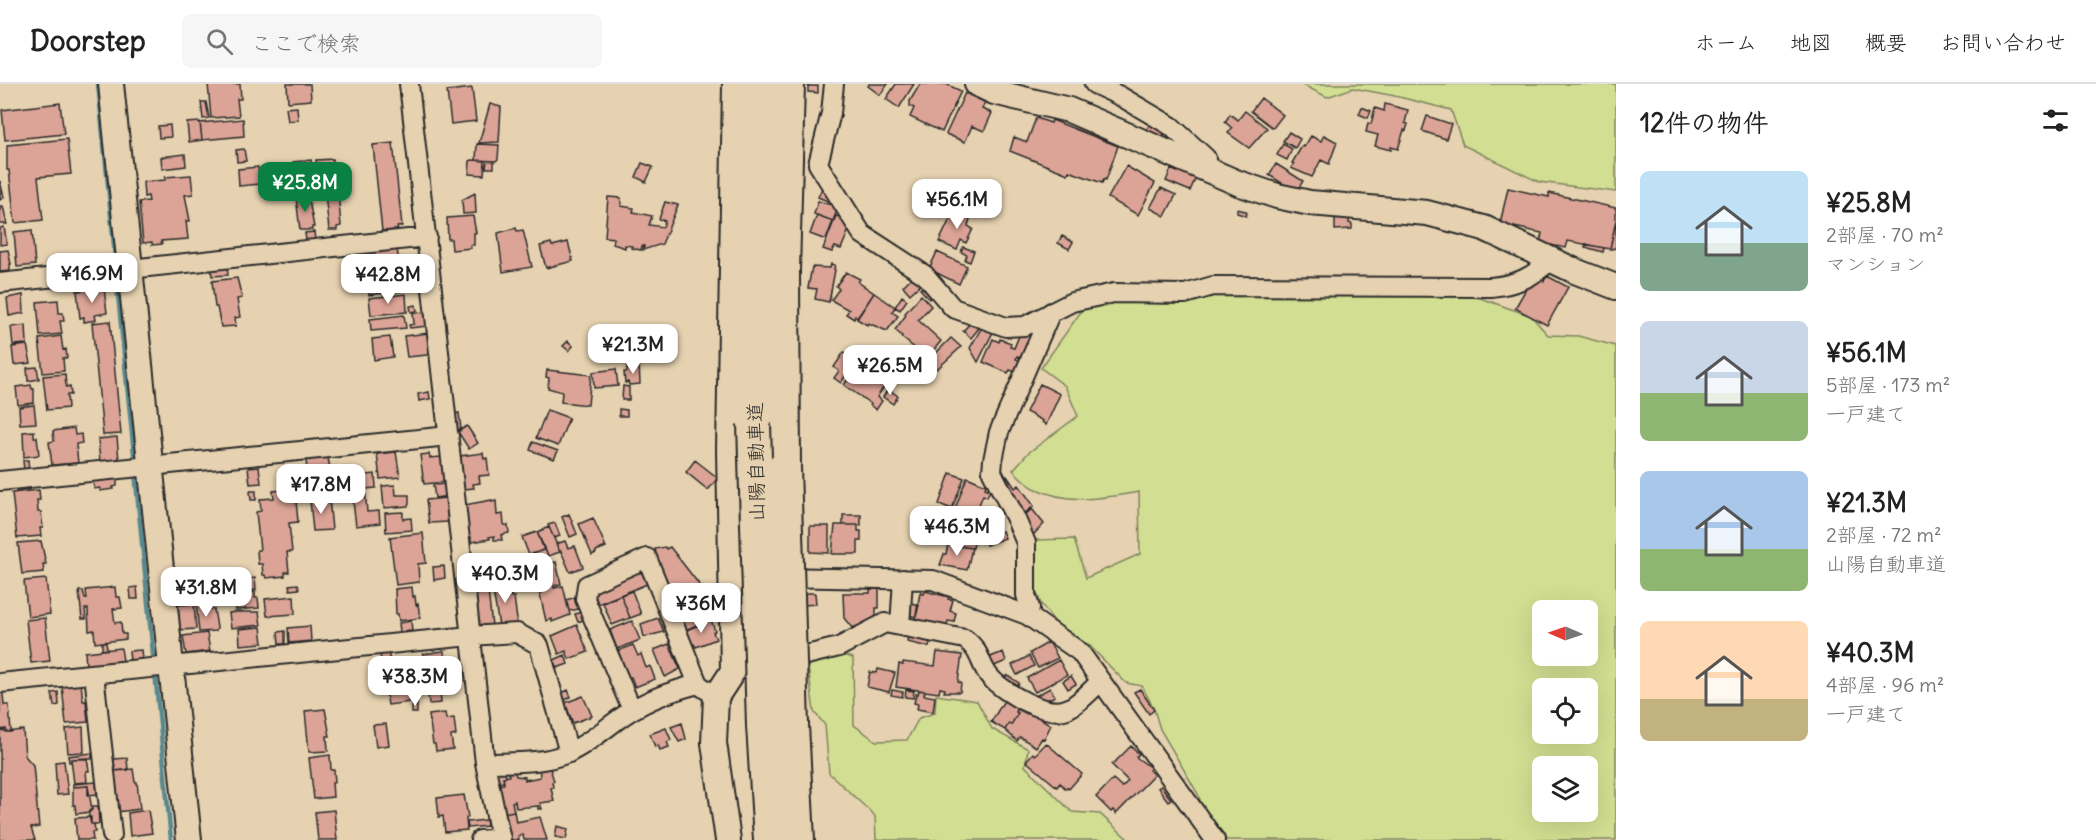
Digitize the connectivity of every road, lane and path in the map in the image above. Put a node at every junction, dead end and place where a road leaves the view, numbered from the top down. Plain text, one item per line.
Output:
1 (111, 84) edge
2 (409, 84) edge
3 (735, 84) edge
4 (761, 84) edge
5 (788, 84) edge
6 (834, 84) edge
7 (977, 84) edge
8 (1094, 84) edge
9 (1205, 170) junction
10 (427, 237) junction
11 (1551, 260) junction
12 (120, 270) junction
13 (0, 283) edge
14 (1616, 287) edge
15 (1051, 312) junction
16 (768, 319) junction
17 (449, 436) junction
18 (140, 466) junction
19 (0, 481) edge
20 (731, 576) junction
21 (903, 579) junction
22 (1027, 615) junction
23 (900, 626) junction
24 (470, 636) junction
25 (161, 667) junction
26 (733, 671) junction
27 (93, 674) junction
28 (1101, 681) junction
29 (0, 683) edge
30 (707, 690) junction
31 (632, 710) junction
32 (778, 725) junction
33 (569, 753) junction
34 (485, 763) junction
35 (112, 835) dead end
36 (501, 839) edge
37 (189, 840) edge
38 (480, 840) edge
39 (728, 840) edge
40 (770, 840) edge
41 (798, 840) edge
42 (1215, 840) edge

1 - 12 street
2 - 10 street
3 - 20 street
4 - 16 highway, 山陽自動車道
5 - 16 highway, 山陽自動車道
6 - 15 street
7 - 9 street
8 - 9 street
9 - 11 street
10 - 12 street
10 - 17 street
11 - 14 street
11 - 15 street
12 - 13 street
12 - 18 street
15 - 22 street
16 - 32 highway, 山陽自動車道, bridge
16 - 32 highway, 山陽自動車道, bridge
17 - 18 street
17 - 24 street
18 - 19 street
18 - 25 street
20 - 21 street
20 - 26 street
21 - 22 street
21 - 23 street
22 - 28 street
23 - 26 street
23 - 28 street
24 - 25 street
24 - 33 street
24 - 34 street
25 - 27 street
25 - 37 street
26 - 30 street
27 - 29 street
27 - 35 street
28 - 42 street
30 - 31 street
30 - 31 street
30 - 39 street
31 - 33 street
32 - 40 highway, 山陽自動車道
32 - 41 highway, 山陽自動車道
33 - 34 street
34 - 36 street
36 - 38 street

